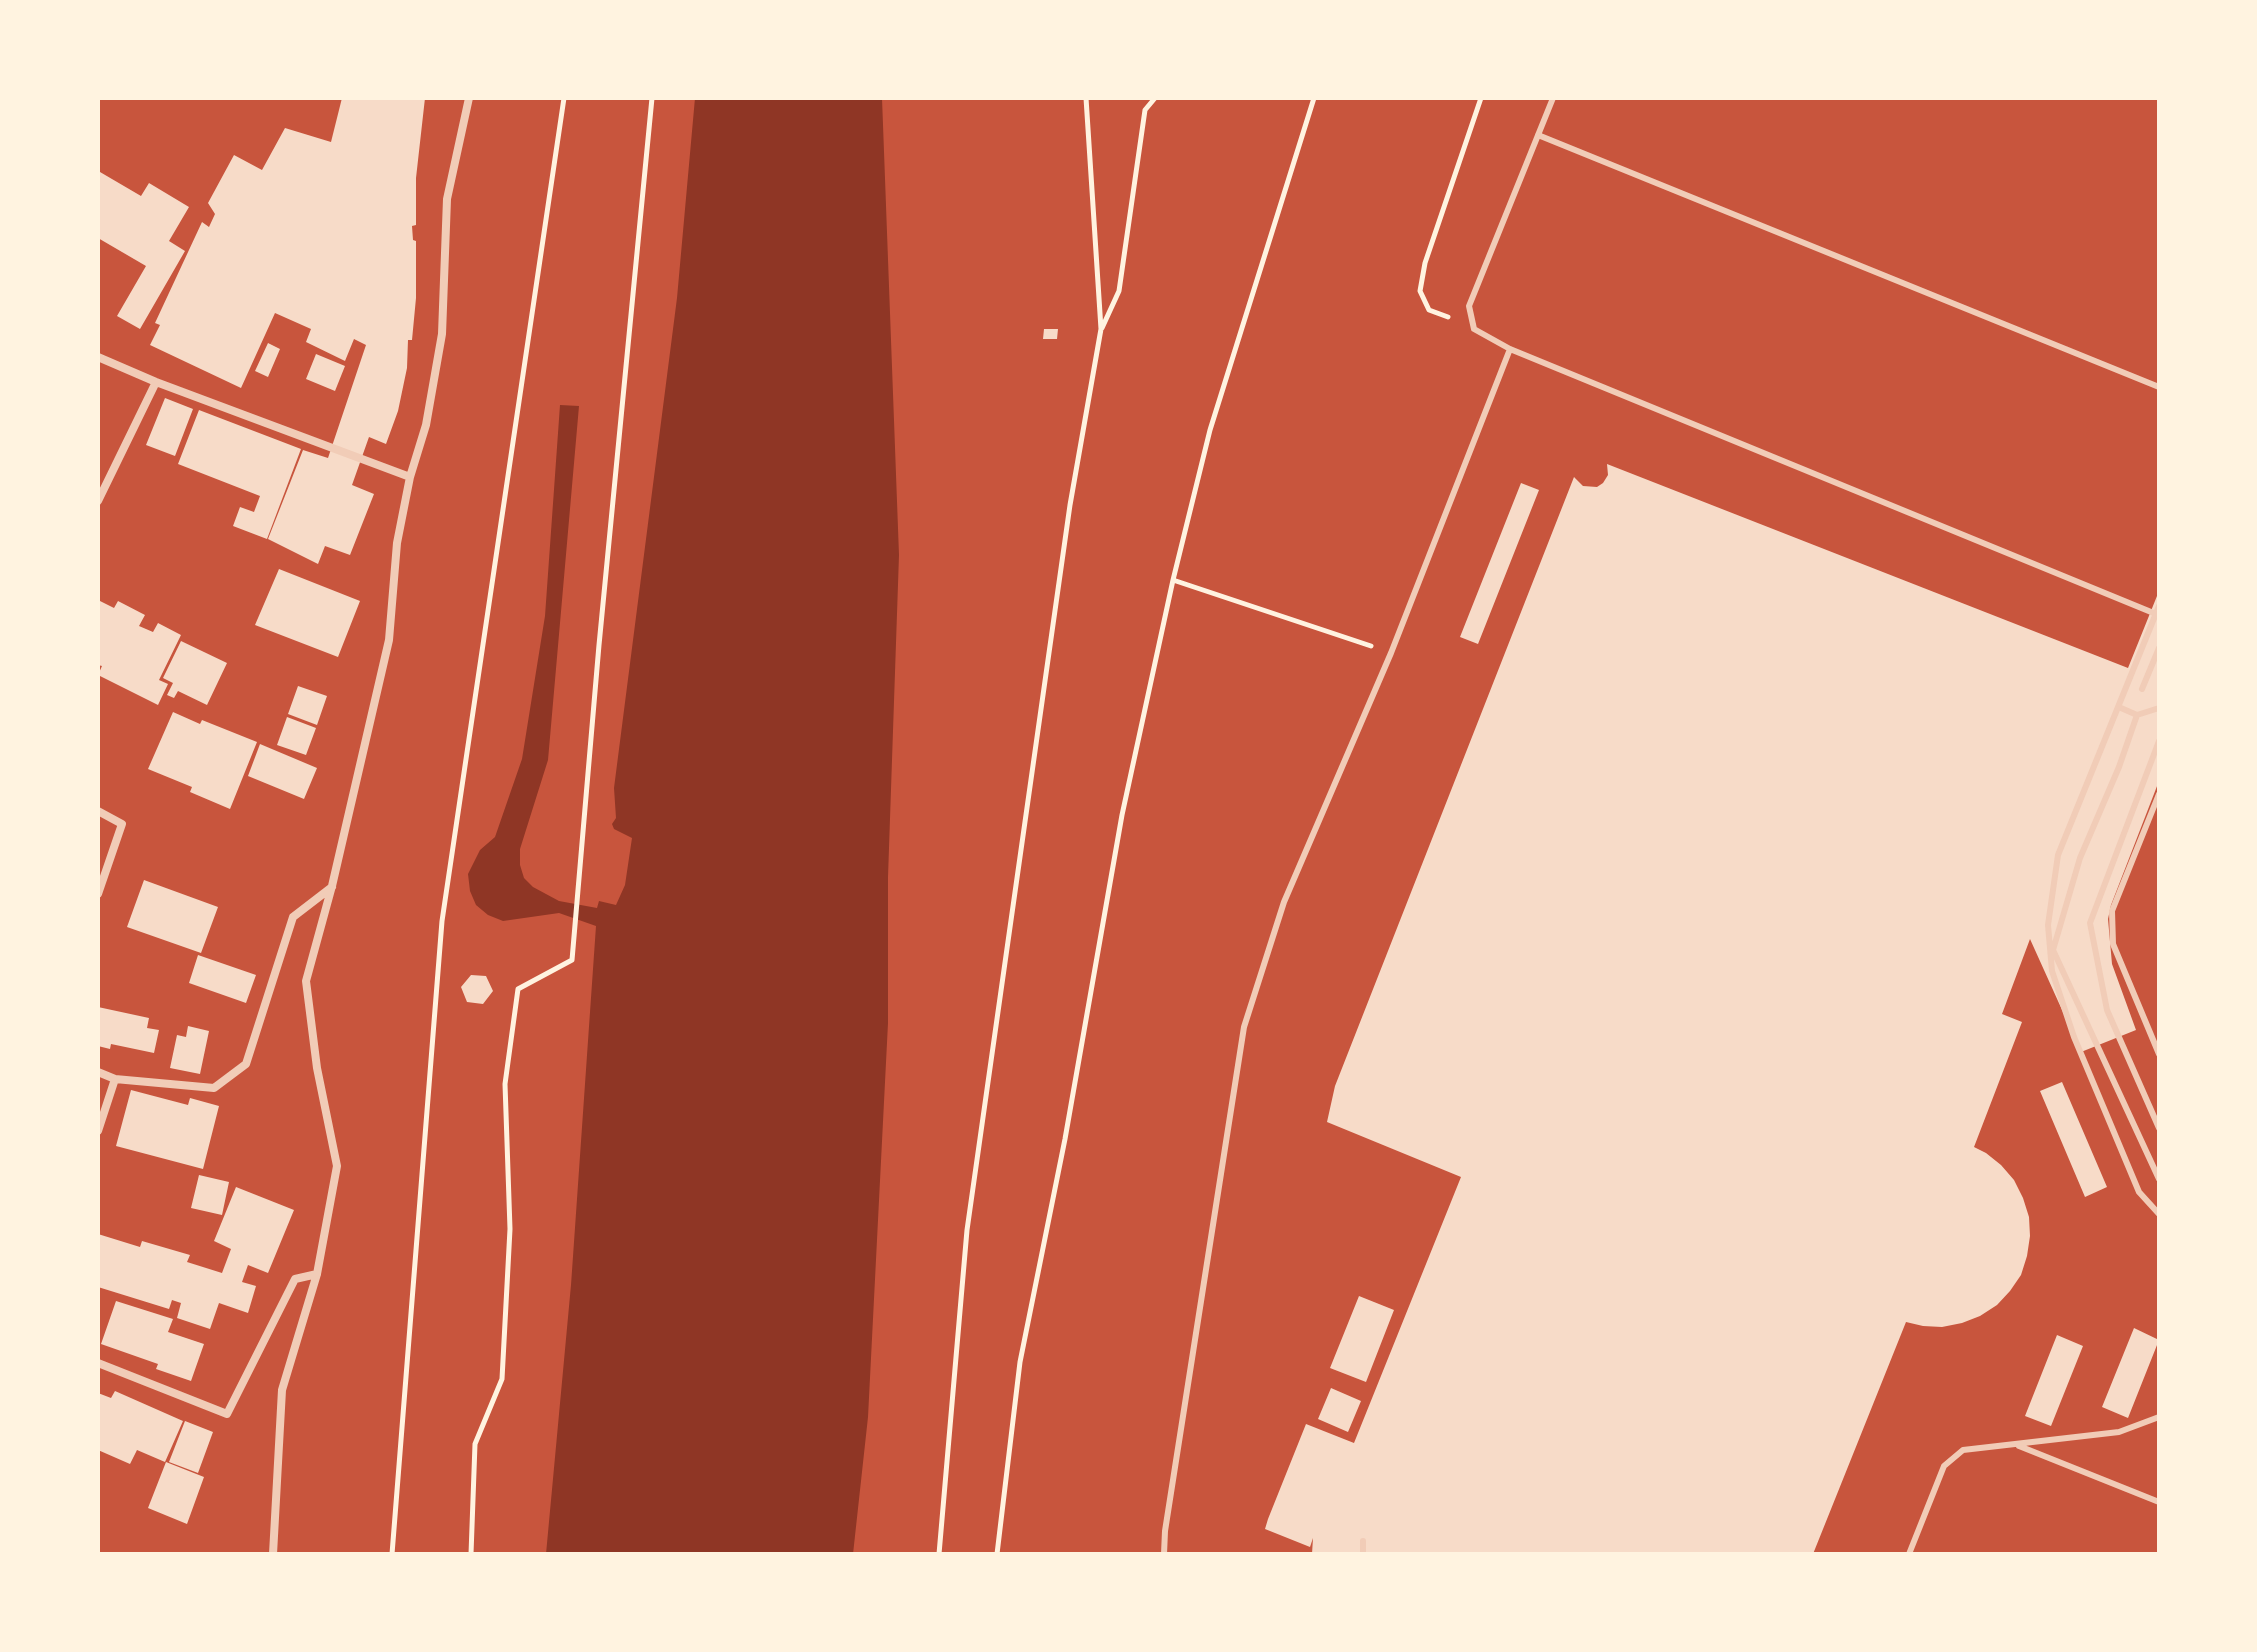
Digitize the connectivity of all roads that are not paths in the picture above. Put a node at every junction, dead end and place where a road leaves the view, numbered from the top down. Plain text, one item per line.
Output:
1 (469, 98) edge
2 (1553, 98) edge
3 (1538, 135) junction
4 (1510, 349) junction
5 (98, 357) edge
6 (156, 382) junction
7 (2159, 387) edge
8 (410, 477) junction
9 (98, 501) edge
10 (2159, 606) edge
11 (2156, 614) junction
12 (2159, 648) edge
13 (2142, 689) dead end
14 (2121, 708) dead end
15 (2159, 708) edge
16 (2137, 715) junction
17 (2159, 741) edge
18 (2159, 794) edge
19 (98, 811) edge
20 (332, 886) junction
21 (98, 894) edge
22 (2159, 1054) edge
23 (98, 1072) edge
24 (115, 1079) junction
25 (2159, 1128) edge
26 (98, 1131) edge
27 (2159, 1179) edge
28 (2159, 1214) edge
29 (317, 1274) junction
30 (98, 1363) edge
31 (2159, 1417) edge
32 (2016, 1445) junction
33 (2159, 1502) edge
34 (1363, 1541) dead end
35 (273, 1554) edge
36 (1164, 1554) edge
37 (1363, 1554) edge
38 (1909, 1554) edge

1 - 8 street
2 - 3 lane
3 - 4 lane
3 - 7 lane
4 - 11 lane
4 - 36 lane
5 - 6 street
6 - 8 street
6 - 9 street
8 - 20 street
10 - 11 lane
11 - 28 lane
12 - 13 lane
14 - 16 lane
15 - 16 lane
16 - 27 lane
17 - 25 lane
18 - 22 lane
19 - 21 street
20 - 24 street
20 - 29 street
23 - 24 street
24 - 26 street
29 - 30 street
29 - 35 street
31 - 32 lane
32 - 33 lane
32 - 38 lane
34 - 37 lane

